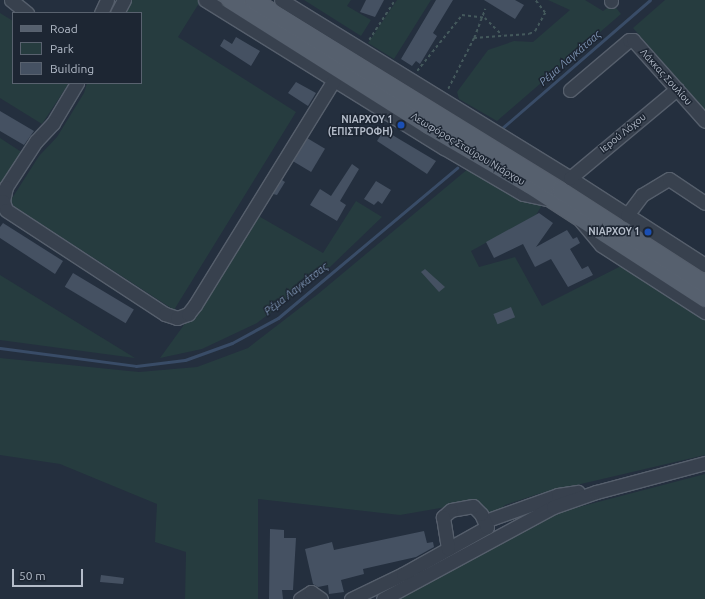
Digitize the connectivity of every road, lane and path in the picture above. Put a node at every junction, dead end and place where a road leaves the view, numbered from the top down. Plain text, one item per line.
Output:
1 (11, 0) edge
2 (107, 0) edge
3 (124, 0) edge
4 (205, 0) edge
5 (229, 0) edge
6 (253, 0) edge
7 (281, 0) edge
8 (395, 0) edge
9 (536, 0) edge
10 (485, 9) dead end
11 (26, 12) edge
12 (101, 12) edge
13 (117, 12) edge
14 (480, 16) junction
15 (502, 34) junction
16 (474, 38) junction
17 (361, 51) junction
18 (334, 80) junction
19 (414, 83) junction
20 (76, 84) edge
21 (677, 89) junction
22 (570, 90) dead end
23 (445, 102) junction
24 (705, 121) edge
25 (570, 178) junction
26 (552, 200) junction
27 (705, 203) edge
28 (627, 215) junction
29 (579, 218) junction
30 (705, 265) edge
31 (703, 279) edge
32 (705, 299) edge
33 (705, 312) edge
34 (705, 463) edge
35 (608, 488) junction
36 (484, 521) junction
37 (448, 549) junction
38 (300, 599) edge
39 (321, 599) edge
40 (351, 599) edge
41 (383, 599) edge

1 - 11 street
2 - 12 street
3 - 13 street
4 - 18 street
5 - 26 main road, Λεωφόρος Σταύρου Νιάρχου
6 - 31 main road, Λεωφόρος Σταύρου Νιάρχου
7 - 17 street
8 - 17 path
9 - 15 path
10 - 14 path
14 - 15 path
14 - 16 path
14 - 19 path
15 - 16 path
16 - 23 path
17 - 19 street
18 - 20 street
18 - 26 street
19 - 23 street
21 - 22 street, Λάκκας Σουλίου
21 - 24 street, Λάκκας Σουλίου
21 - 25 street, Ιερού Λόχου
23 - 25 street
25 - 28 street
26 - 29 main road, Λεωφόρος Σταύρου Νιάρχου
27 - 28 street
28 - 30 street
29 - 32 main road, Λεωφόρος Σταύρου Νιάρχου
29 - 33 street
34 - 35 street
35 - 36 street
35 - 41 street
36 - 37 street
36 - 37 street
37 - 40 street
38 - 39 street

